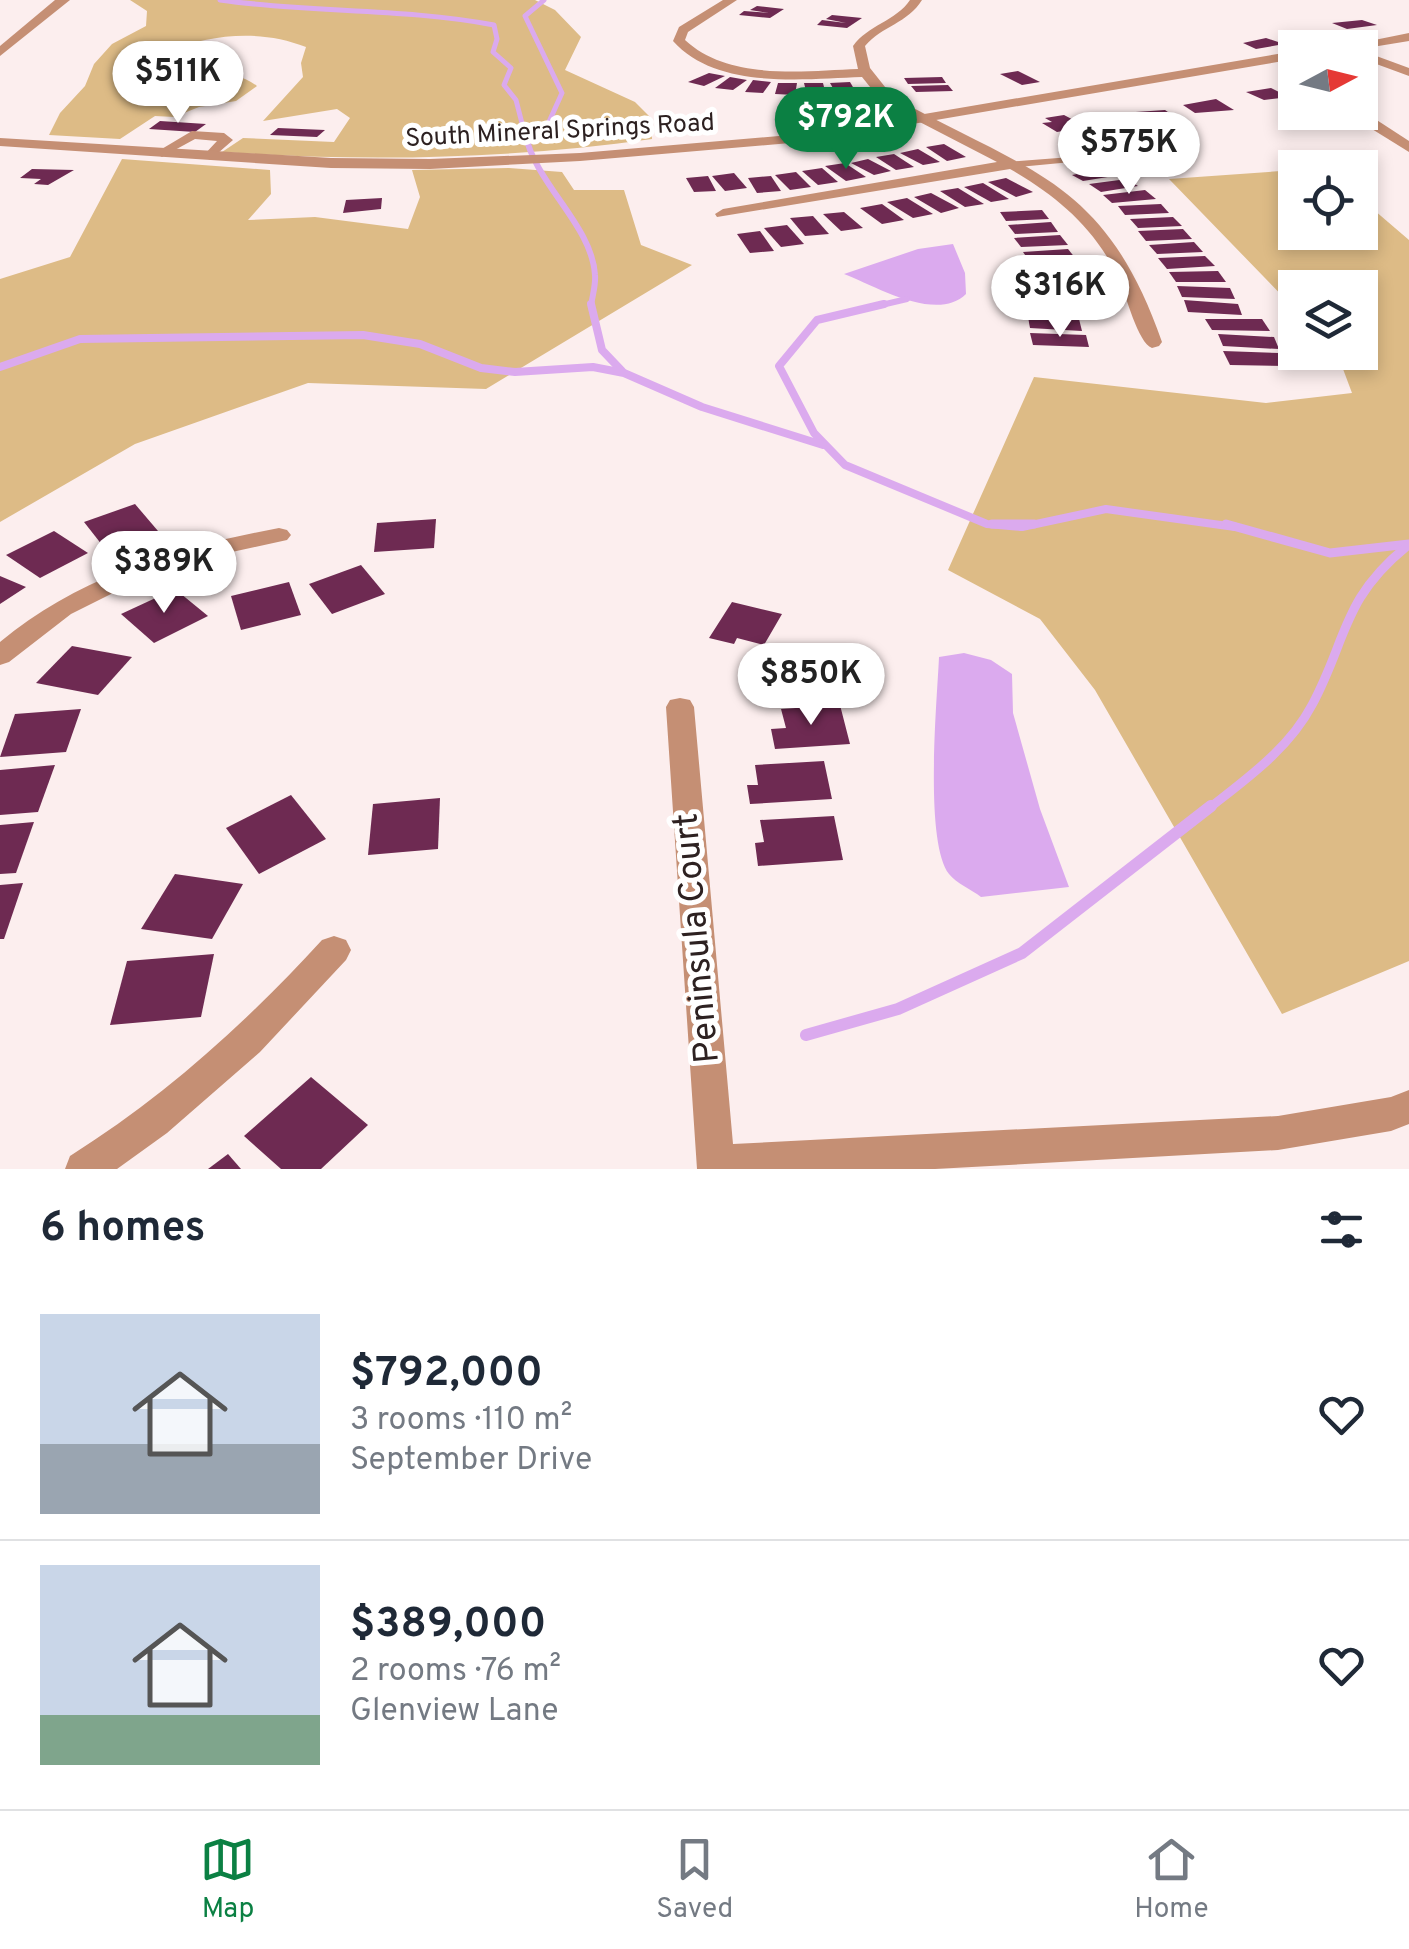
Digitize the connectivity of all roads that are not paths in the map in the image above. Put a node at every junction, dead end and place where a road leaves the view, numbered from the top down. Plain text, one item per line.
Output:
1 (64, 0) edge
2 (731, 0) edge
3 (916, 0) edge
4 (1409, 38) edge
5 (1378, 42) edge
6 (0, 52) edge
7 (1278, 58) edge
8 (1378, 61) edge
9 (1409, 72) edge
10 (868, 73) junction
11 (923, 120) junction
12 (1378, 127) edge
13 (1090, 135) dead end
14 (0, 142) edge
15 (1408, 146) edge
16 (162, 153) junction
17 (210, 156) junction
18 (1008, 165) junction
19 (722, 214) dead end
20 (1152, 342) dead end
21 (279, 535) dead end
22 (0, 656) edge
23 (680, 707) dead end
24 (334, 950) dead end
25 (1409, 1106) edge
26 (716, 1166) edge
27 (84, 1169) edge

1 - 6 street
2 - 10 street
3 - 10 street
4 - 5 street
7 - 11 street, South Mineral Springs Road
8 - 9 street
10 - 11 street
11 - 17 street, South Mineral Springs Road
11 - 18 street
12 - 15 street
13 - 18 lane
14 - 16 street, South Mineral Springs Road
16 - 17 street, South Mineral Springs Road
16 - 17 street
18 - 19 street
18 - 20 street
21 - 22 street
23 - 26 street, Peninsula Court
24 - 27 street
25 - 26 street

